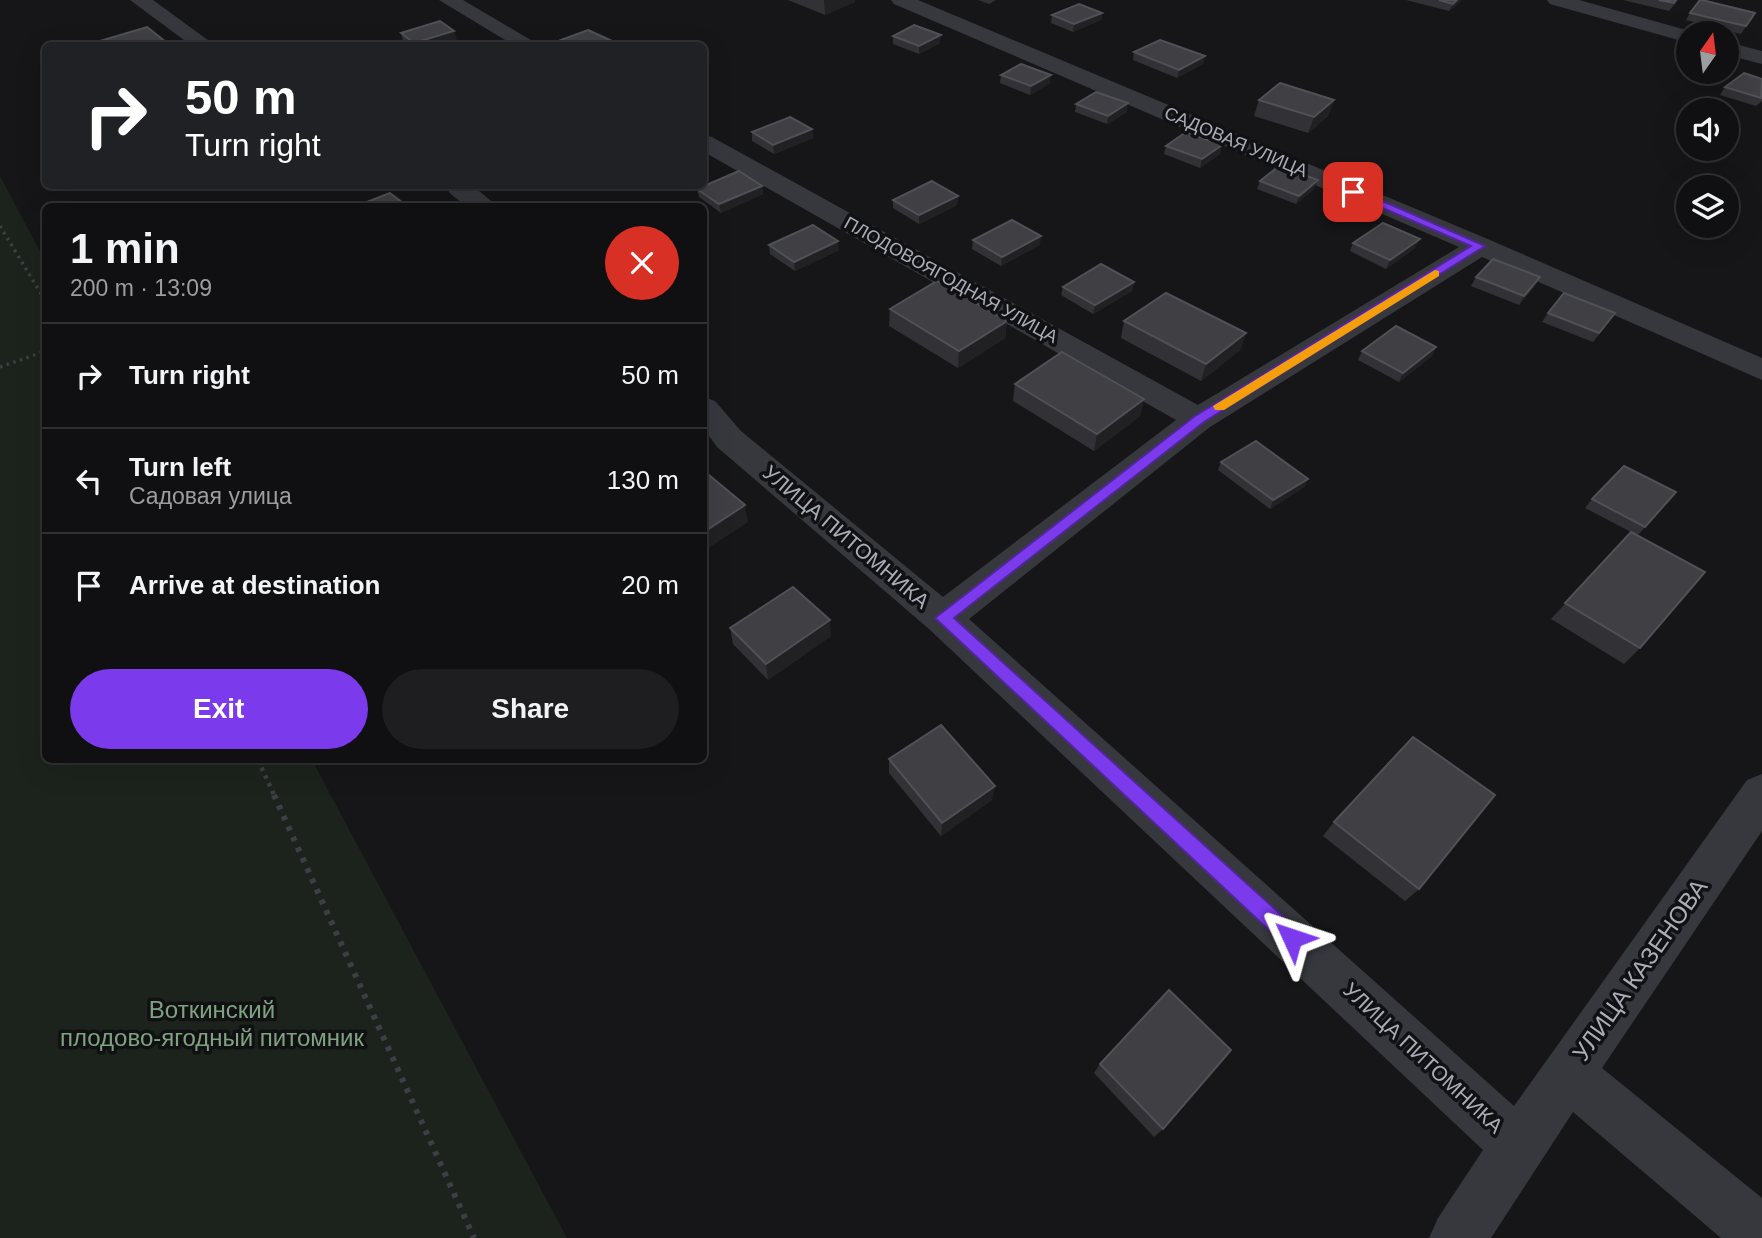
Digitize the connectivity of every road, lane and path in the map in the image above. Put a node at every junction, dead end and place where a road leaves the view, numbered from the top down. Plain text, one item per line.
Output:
1 (140, 0) edge
2 (449, 0) edge
3 (901, 0) edge
4 (1557, 0) edge
5 (1676, 33) edge
6 (200, 42) edge
7 (524, 42) edge
8 (1740, 52) edge
9 (1762, 58) edge
10 (707, 144) edge
11 (461, 189) edge
12 (480, 203) edge
13 (0, 226) edge
14 (1480, 246) junction
15 (42, 295) edge
16 (42, 352) edge
17 (0, 367) edge
18 (1762, 370) edge
19 (707, 412) edge
20 (1199, 419) junction
21 (943, 618) junction
22 (259, 763) edge
23 (1762, 794) edge
24 (1568, 1074) junction
25 (1518, 1146) junction
26 (1762, 1235) edge
27 (474, 1238) edge
28 (1458, 1238) edge

1 - 6 street
2 - 7 street
3 - 14 street, САДОВАЯ УЛИЦА
4 - 5 street
8 - 9 street
10 - 20 street, ПЛОДОВОЯГОДНАЯ УЛИЦА
11 - 12 street
13 - 15 path
14 - 18 street, САДОВАЯ УЛИЦА
14 - 20 street
16 - 17 path
19 - 21 street, УЛИЦА ПИТОМНИКА
20 - 21 street
21 - 25 street, УЛИЦА ПИТОМНИКА
22 - 27 path
23 - 24 street, УЛИЦА КАЗЕНОВА
24 - 25 street, УЛИЦА КАЗЕНОВА
24 - 26 street
25 - 28 street, УЛИЦА КАЗЕНОВА

